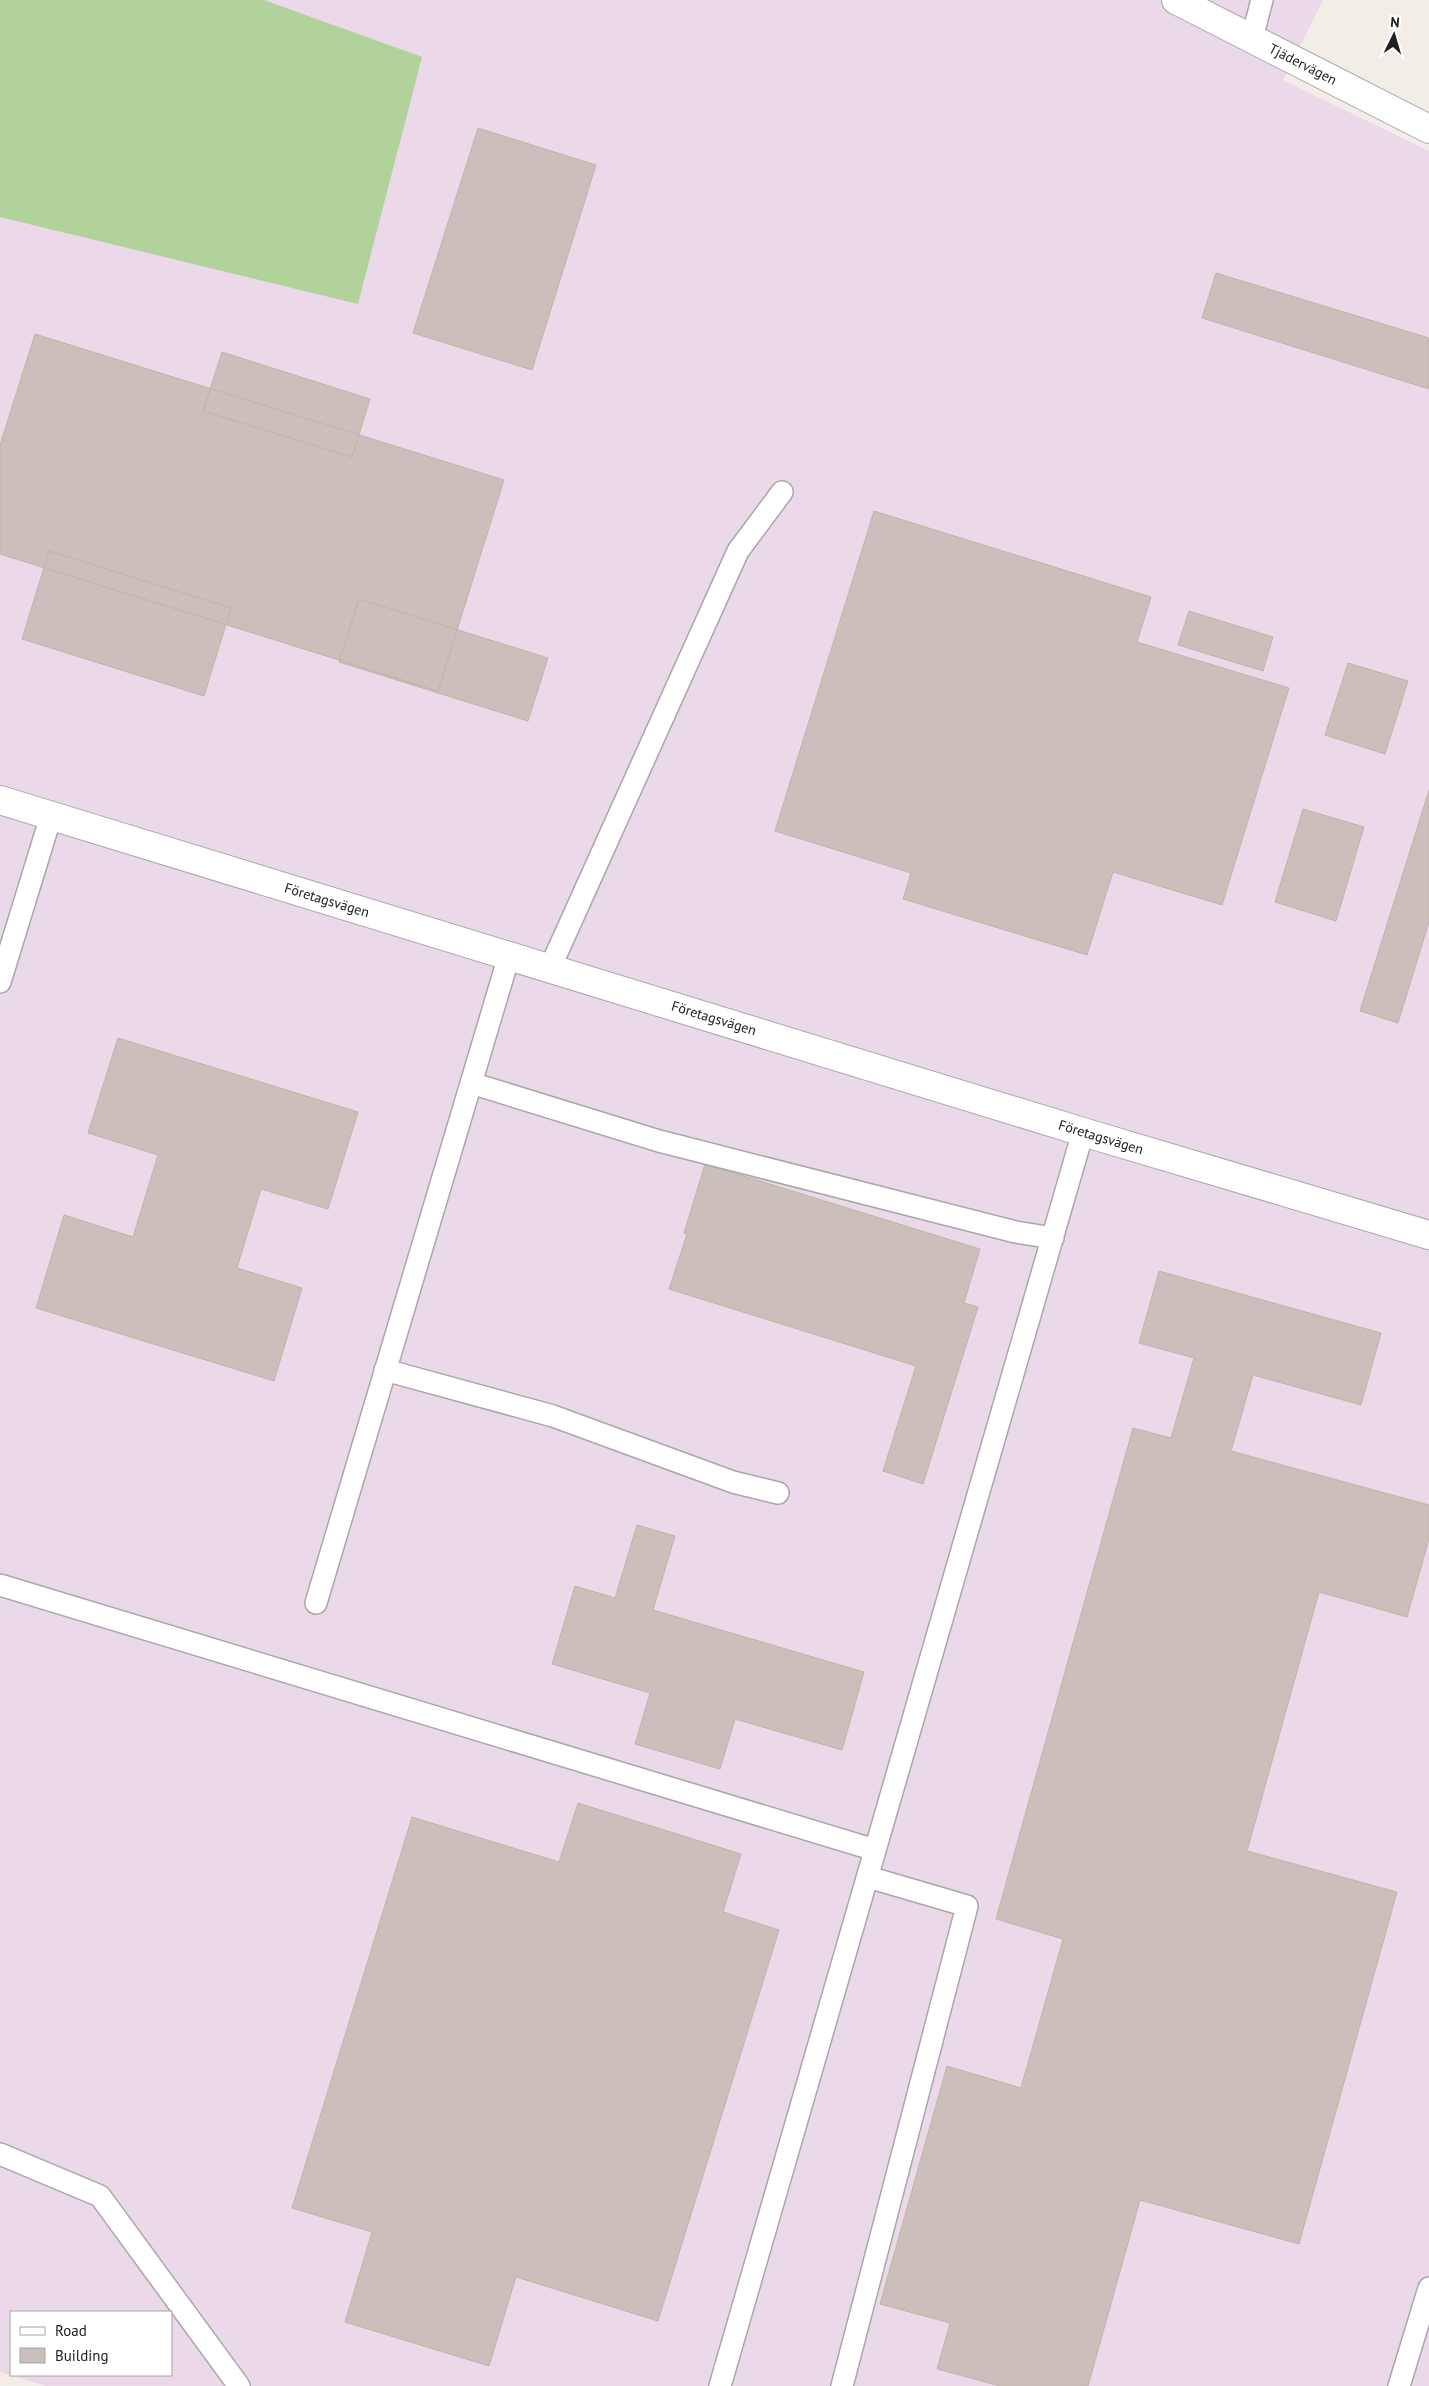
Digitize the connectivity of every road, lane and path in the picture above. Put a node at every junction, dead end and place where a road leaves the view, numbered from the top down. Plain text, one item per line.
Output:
1 (1176, 0) edge
2 (1262, 0) edge
3 (1252, 38) junction
4 (1429, 128) edge
5 (782, 492) dead end
6 (0, 800) edge
7 (51, 816) junction
8 (509, 956) junction
9 (550, 968) junction
10 (0, 982) edge
11 (471, 1083) junction
12 (1083, 1132) junction
13 (1429, 1234) edge
14 (1053, 1238) junction
15 (385, 1370) junction
16 (778, 1493) dead end
17 (0, 1585) edge
18 (316, 1603) dead end
19 (875, 1850) junction
20 (868, 1877) junction
21 (0, 2154) edge
22 (1429, 2288) edge
23 (239, 2386) edge
24 (720, 2386) edge
25 (842, 2386) edge
26 (1399, 2386) edge

1 - 3 street, Tjädervägen
2 - 3 lane
3 - 4 street, Tjädervägen
5 - 9 lane
6 - 7 street, Företagsvägen
7 - 8 street, Företagsvägen
7 - 10 lane
8 - 9 street, Företagsvägen
8 - 11 lane
9 - 12 street, Företagsvägen
11 - 14 lane
11 - 15 lane
12 - 13 street, Företagsvägen
12 - 14 lane
14 - 19 lane
15 - 16 lane
15 - 18 lane
17 - 19 lane
19 - 20 lane
20 - 24 lane
20 - 25 lane
21 - 23 lane
22 - 26 lane

